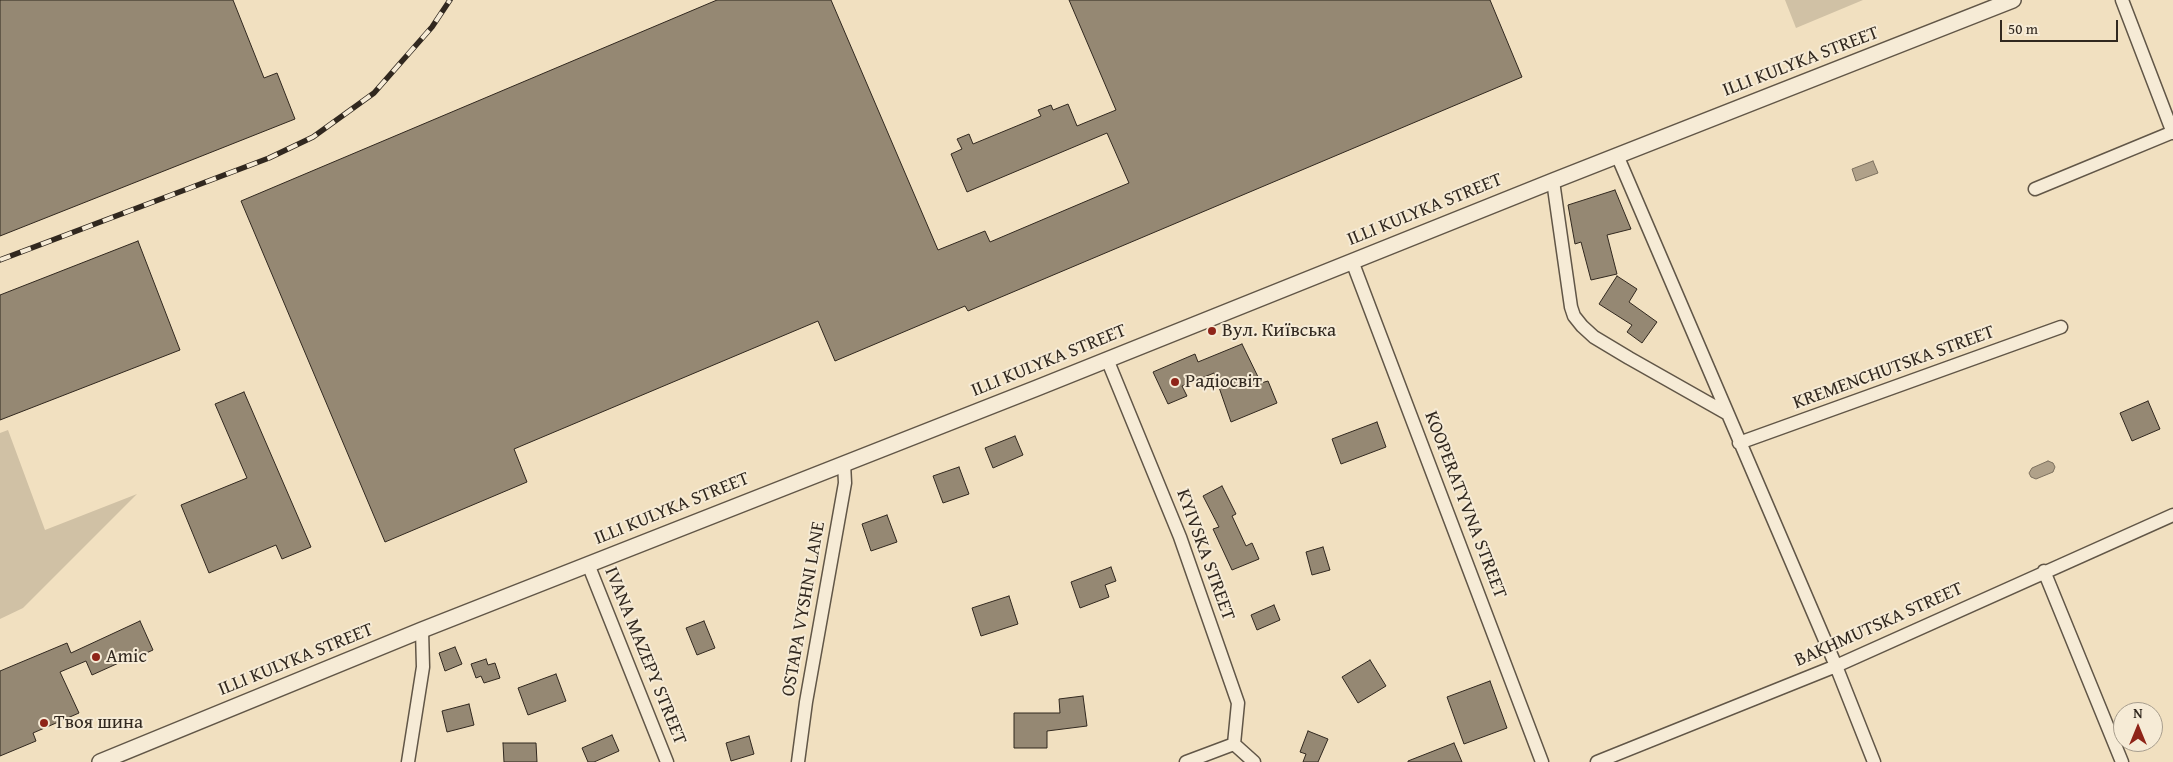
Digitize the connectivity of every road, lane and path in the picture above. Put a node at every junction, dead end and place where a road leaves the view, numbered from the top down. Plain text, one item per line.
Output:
1 (2013, 0) edge
2 (2122, 0) edge
3 (2173, 133) edge
4 (1617, 156) junction
5 (1553, 181) junction
6 (2036, 189) dead end
7 (1352, 261) junction
8 (2061, 327) dead end
9 (1107, 359) junction
10 (1728, 414) junction
11 (1739, 443) junction
12 (844, 463) junction
13 (2173, 515) edge
14 (588, 564) junction
15 (2044, 571) junction
16 (422, 630) junction
17 (1836, 666) junction
18 (1234, 744) junction
19 (100, 762) edge
20 (408, 762) edge
21 (667, 762) edge
22 (798, 762) edge
23 (1186, 762) edge
24 (1254, 762) edge
25 (1542, 762) edge
26 (1596, 762) edge
27 (1874, 762) edge
28 (2122, 762) edge

1 - 4 street, ILLI KULYKA STREET
2 - 3 street
3 - 6 street
4 - 5 street, ILLI KULYKA STREET
4 - 10 street
5 - 7 street, ILLI KULYKA STREET
5 - 10 street
7 - 9 street, ILLI KULYKA STREET
7 - 25 street, KOOPERATYVNA STREET
8 - 11 street, KREMENCHUTSKA STREET
9 - 12 street, ILLI KULYKA STREET
9 - 18 street, KYIVSKA STREET
10 - 11 street
11 - 17 street
12 - 14 street, ILLI KULYKA STREET
12 - 22 street, OSTAPA VYSHNI LANE
13 - 15 street, BAKHMUTSKA STREET
14 - 16 street, ILLI KULYKA STREET
14 - 21 street, IVANA MAZEPY STREET
15 - 17 street, BAKHMUTSKA STREET
15 - 28 street
16 - 19 street, ILLI KULYKA STREET
16 - 20 street
17 - 26 street, BAKHMUTSKA STREET
17 - 27 street
18 - 23 street
18 - 24 street

